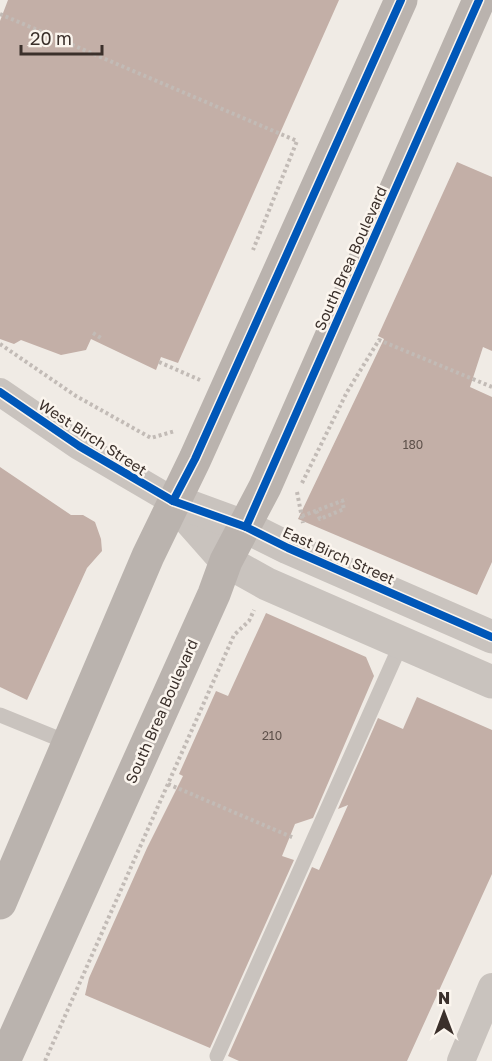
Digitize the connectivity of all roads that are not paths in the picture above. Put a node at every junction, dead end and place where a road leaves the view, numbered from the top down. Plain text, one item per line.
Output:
1 (401, 0) edge
2 (479, 0) edge
3 (0, 392) edge
4 (173, 501) junction
5 (246, 527) junction
6 (226, 561) junction
7 (492, 638) edge
8 (400, 644) junction
9 (492, 682) edge
10 (0, 715) edge
11 (69, 743) junction
12 (0, 903) edge
13 (492, 987) edge
14 (217, 1056) dead end
15 (466, 1059) edge
16 (4, 1061) edge

1 - 4 main road
2 - 5 main road, South Brea Boulevard
3 - 4 street, West Birch Street
4 - 5 street, East Birch Street
4 - 6 street
4 - 11 main road
5 - 6 main road, South Brea Boulevard
5 - 7 street, East Birch Street
6 - 8 street
6 - 16 main road, South Brea Boulevard
8 - 9 street
8 - 14 lane
10 - 11 lane
11 - 12 main road
13 - 15 street

